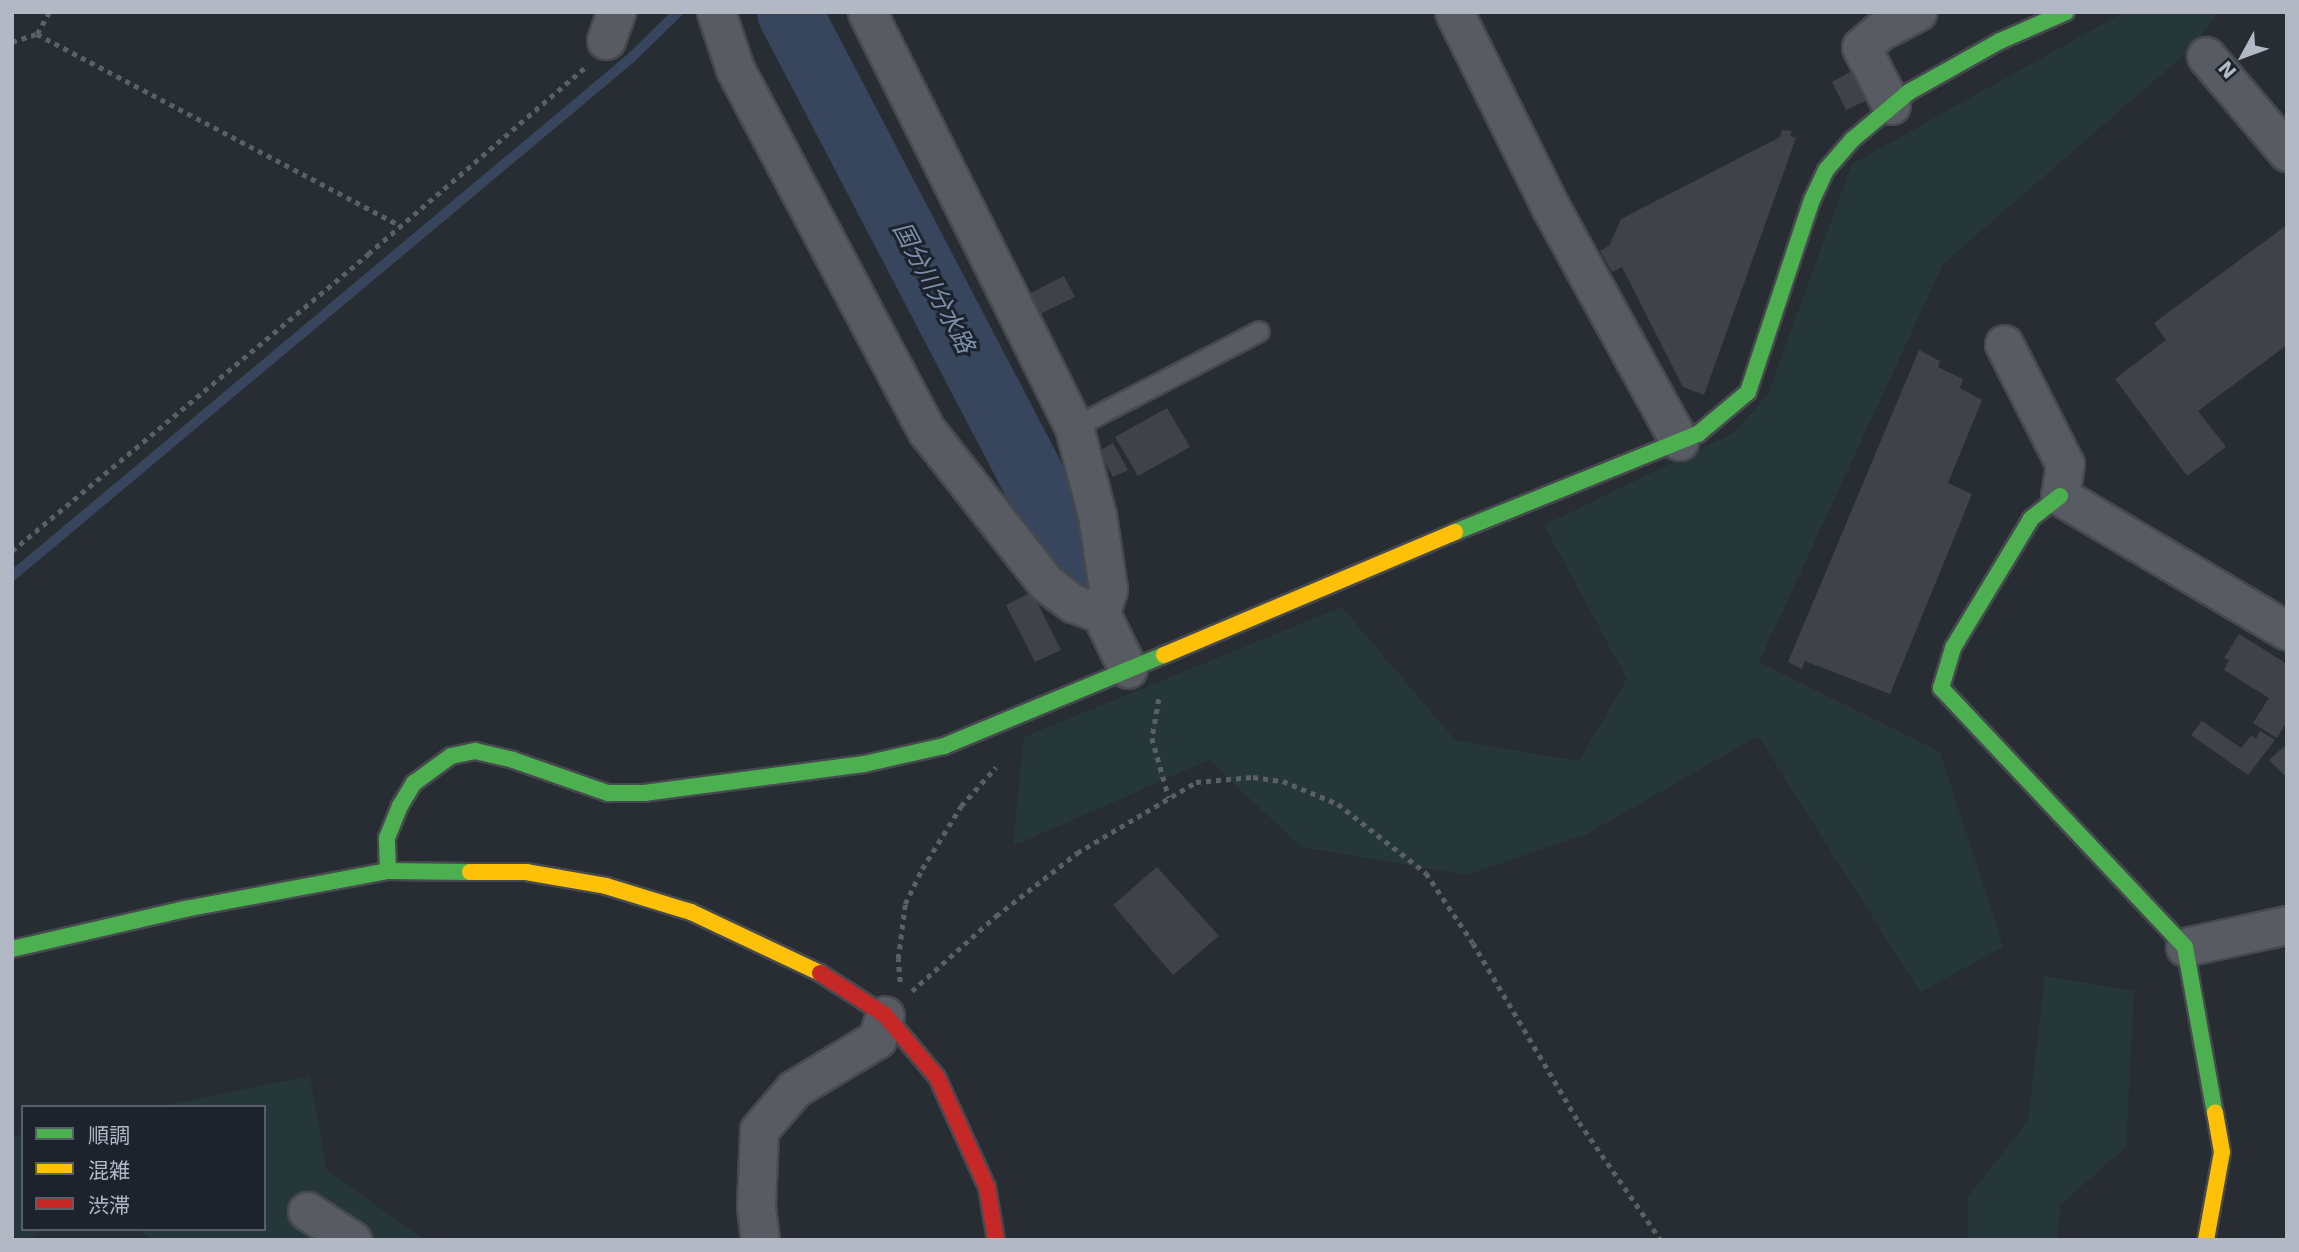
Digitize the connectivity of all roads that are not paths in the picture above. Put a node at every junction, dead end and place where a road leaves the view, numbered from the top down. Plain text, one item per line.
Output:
1 (716, 12) edge
2 (867, 12) edge
3 (1454, 12) edge
4 (1917, 12) edge
5 (2066, 12) edge
6 (2206, 57) dead end
7 (1891, 105) junction
8 (2287, 152) edge
9 (1259, 331) dead end
10 (2004, 344) dead end
11 (1074, 427) junction
12 (1679, 441) junction
13 (2060, 496) junction
14 (1101, 614) junction
15 (2287, 631) edge
16 (1128, 669) junction
17 (388, 872) junction
18 (2287, 925) edge
19 (2185, 947) junction
20 (12, 949) edge
21 (893, 1008) junction
22 (307, 1211) dead end
23 (352, 1240) edge
24 (760, 1240) edge
25 (996, 1240) edge
26 (2206, 1240) edge

1 - 14 street
2 - 11 street
3 - 12 street
4 - 7 street
5 - 7 street
6 - 8 street
7 - 12 street
9 - 11 lane
10 - 13 street
11 - 14 street
12 - 16 street
13 - 15 street
13 - 19 street
14 - 16 street
16 - 17 street
17 - 20 street
17 - 21 street
18 - 19 street
19 - 26 street
21 - 24 street
21 - 25 street
22 - 23 street

